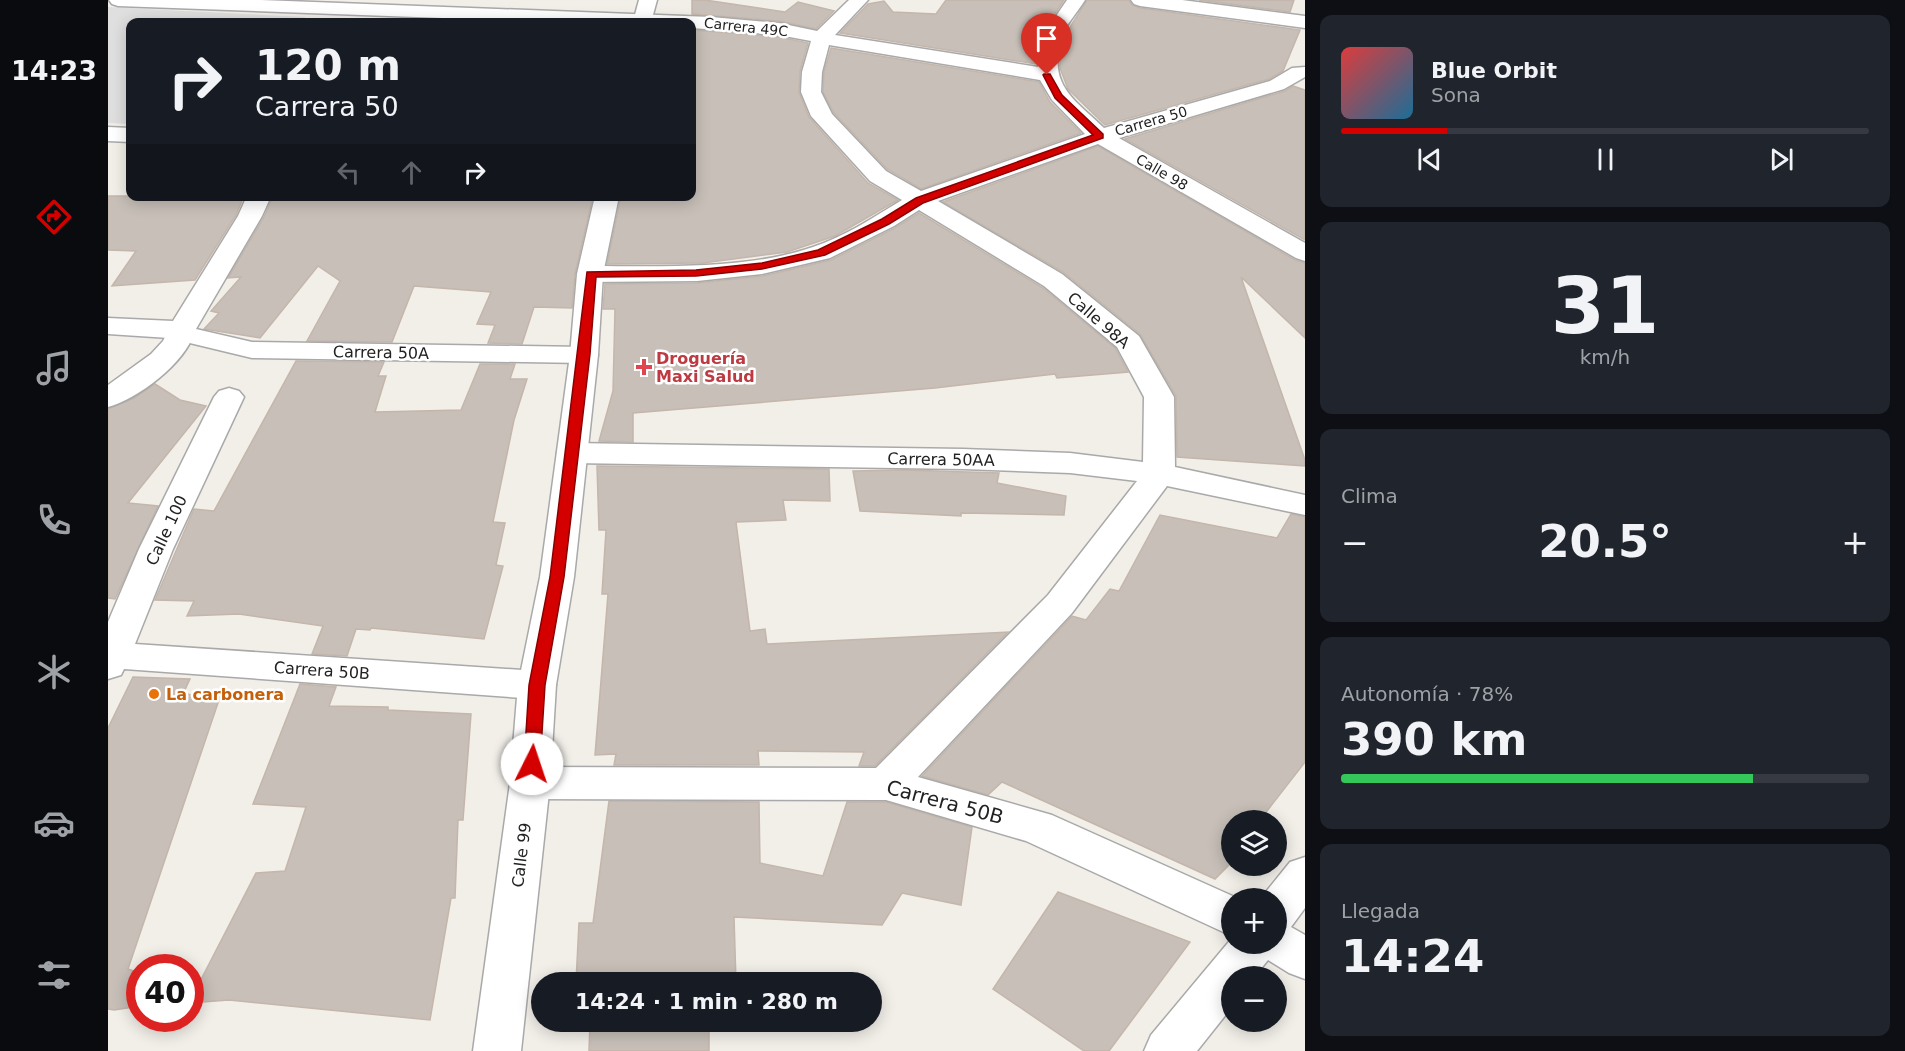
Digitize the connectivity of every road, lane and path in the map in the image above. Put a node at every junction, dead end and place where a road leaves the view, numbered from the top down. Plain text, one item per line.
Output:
1 (118, 0) edge
2 (648, 0) edge
3 (859, 0) edge
4 (1076, 0) edge
5 (1140, 0) edge
6 (313, 10) edge
7 (532, 18) edge
8 (643, 18) edge
9 (1305, 22) edge
10 (696, 24) edge
11 (822, 37) junction
12 (1303, 69) edge
13 (1047, 75) junction
14 (108, 134) edge
15 (126, 135) edge
16 (1100, 136) junction
17 (919, 200) junction
18 (257, 201) edge
19 (606, 201) edge
20 (1305, 253) edge
21 (590, 274) junction
22 (108, 326) edge
23 (181, 331) junction
24 (584, 354) junction
25 (229, 397) dead end
26 (108, 398) edge
27 (572, 453) junction
28 (1159, 474) junction
29 (1305, 505) edge
30 (110, 659) edge
31 (537, 685) junction
32 (530, 783) junction
33 (886, 784) junction
34 (1305, 875) edge
35 (1287, 899) edge
36 (1221, 912) edge
37 (1287, 947) edge
38 (1246, 954) edge
39 (1305, 959) edge
40 (497, 1051) edge
41 (1168, 1051) edge

1 - 6 street, Carrera 49C
2 - 8 street
3 - 11 street, Calle 98A
4 - 13 street
5 - 9 street
6 - 7 street, Carrera 49C
10 - 11 street, Carrera 49C
11 - 13 street, Carrera 49C
11 - 17 street, Calle 98A
12 - 16 street, Carrera 50
13 - 16 street, Calle 98
14 - 15 street
16 - 17 street, Carrera 50
16 - 20 street, Calle 98
17 - 21 street, Carrera 50
17 - 28 street, Calle 98A
18 - 23 street
19 - 21 street, Calle 99
21 - 24 street, Calle 99
22 - 23 street
23 - 24 street, Carrera 50A
23 - 26 street
24 - 27 street, Calle 99
25 - 30 street, Calle 100
27 - 28 street, Carrera 50AA
27 - 31 street, Calle 99
28 - 29 street, Carrera 50AA
28 - 33 street
30 - 31 street, Carrera 50B
31 - 32 street, Calle 99
32 - 33 street, Carrera 50B
32 - 40 street, Calle 99
33 - 36 street, Carrera 50B
34 - 35 street
37 - 39 street
38 - 41 street

